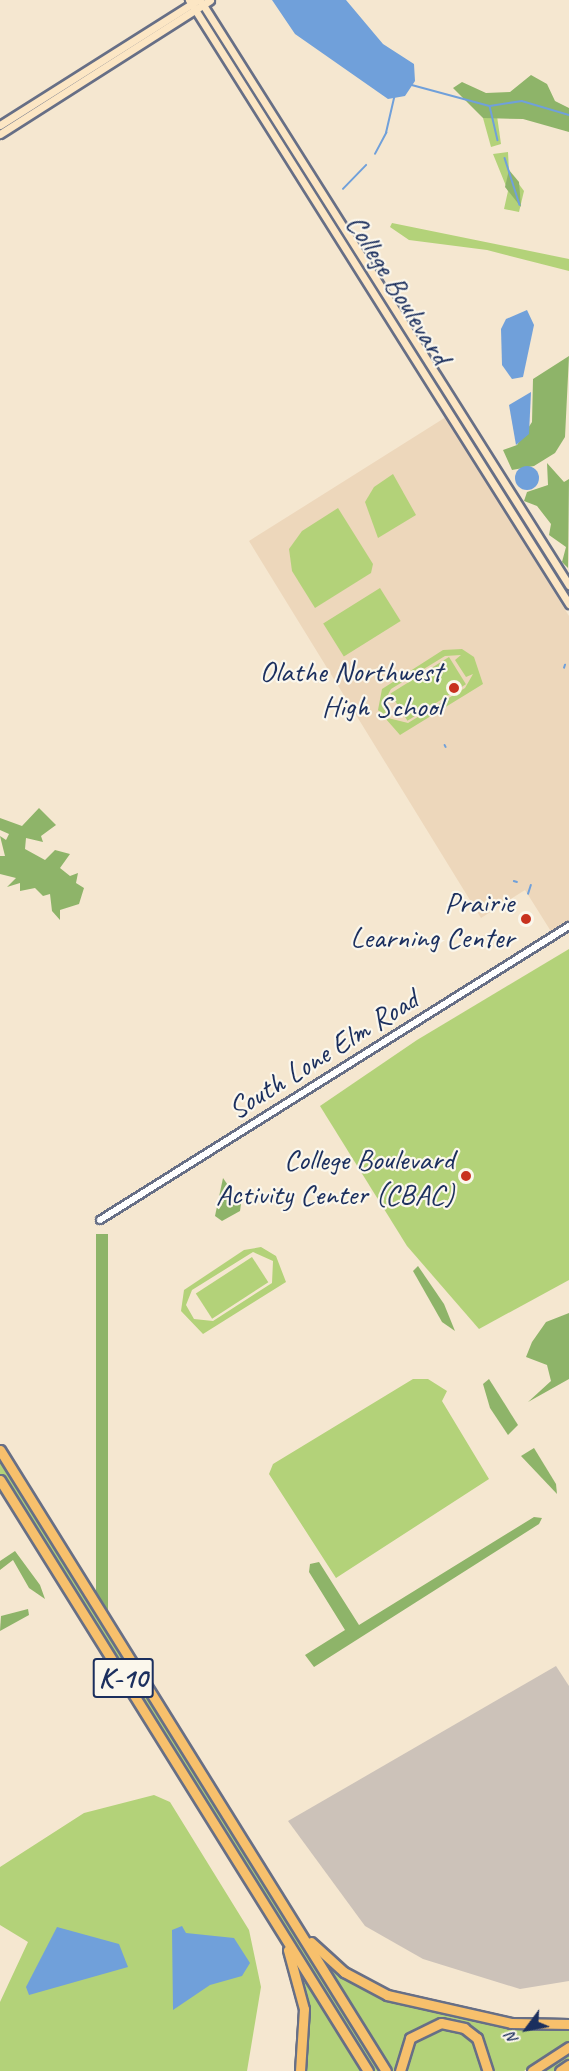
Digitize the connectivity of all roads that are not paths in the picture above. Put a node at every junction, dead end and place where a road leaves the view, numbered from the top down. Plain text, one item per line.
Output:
1 (210, 0) edge
2 (196, 3) edge
3 (0, 124) edge
4 (0, 134) edge
5 (569, 585) edge
6 (569, 604) edge
7 (569, 927) edge
8 (100, 1221) dead end
9 (0, 1450) edge
10 (0, 1480) edge
11 (296, 1926) junction
12 (284, 1936) junction
13 (569, 2024) edge
14 (569, 2047) edge
15 (569, 2065) edge
16 (300, 2071) edge
17 (368, 2071) edge
18 (386, 2071) edge
19 (400, 2071) edge
20 (488, 2071) edge
21 (532, 2071) edge
22 (560, 2071) edge

1 - 2 main road
2 - 3 main road
2 - 4 main road
2 - 5 main road, College Boulevard
2 - 6 main road, College Boulevard
7 - 8 street, South Lone Elm Road
9 - 11 highway, K-10
10 - 12 highway, K-10
11 - 13 highway
11 - 18 highway, K-10
12 - 16 highway
12 - 17 highway, K-10
14 - 21 highway
15 - 22 highway
19 - 20 highway

